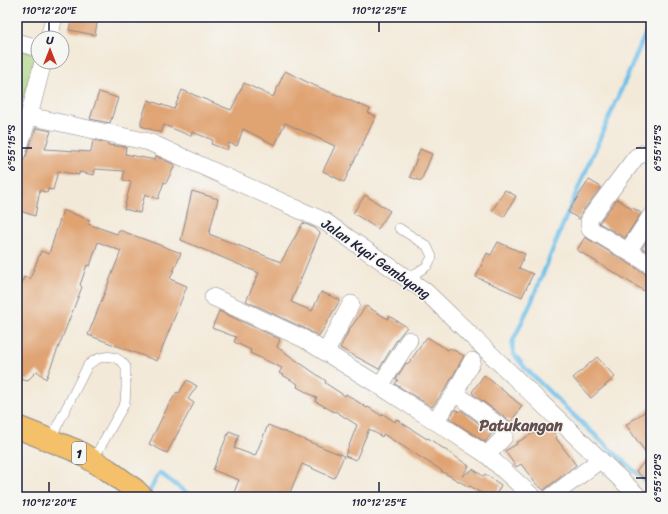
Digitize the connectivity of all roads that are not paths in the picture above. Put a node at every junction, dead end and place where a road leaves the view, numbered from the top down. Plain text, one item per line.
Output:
1 (54, 17) edge
2 (51, 30) edge
3 (17, 42) edge
4 (30, 46) edge
5 (41, 70) edge
6 (29, 116) junction
7 (17, 153) edge
8 (651, 154) edge
9 (651, 216) edge
10 (399, 228) dead end
11 (628, 251) junction
12 (651, 265) edge
13 (407, 279) junction
14 (213, 297) dead end
15 (351, 304) dead end
16 (409, 340) dead end
17 (326, 352) junction
18 (472, 361) dead end
19 (380, 386) junction
20 (455, 393) junction
21 (435, 421) junction
22 (17, 427) edge
23 (50, 440) junction
24 (486, 455) junction
25 (600, 460) junction
26 (93, 461) junction
27 (138, 494) edge
28 (533, 497) edge
29 (551, 497) edge
30 (639, 497) edge

1 - 2 street
3 - 4 street
5 - 6 street
6 - 7 street
6 - 13 street, Jalan Kyai Gembyang
8 - 11 street
9 - 11 street
10 - 13 lane
11 - 12 street
13 - 25 street, Jalan Kyai Gembyang
14 - 17 street
15 - 17 street
16 - 19 street
17 - 19 street
18 - 20 street
19 - 21 street
20 - 21 street
20 - 24 street
21 - 24 street
22 - 23 highway, 1
23 - 26 highway, 1
23 - 26 lane
24 - 28 street
25 - 29 street
25 - 30 street, Jalan Kyai Gembyang
26 - 27 highway, 1

